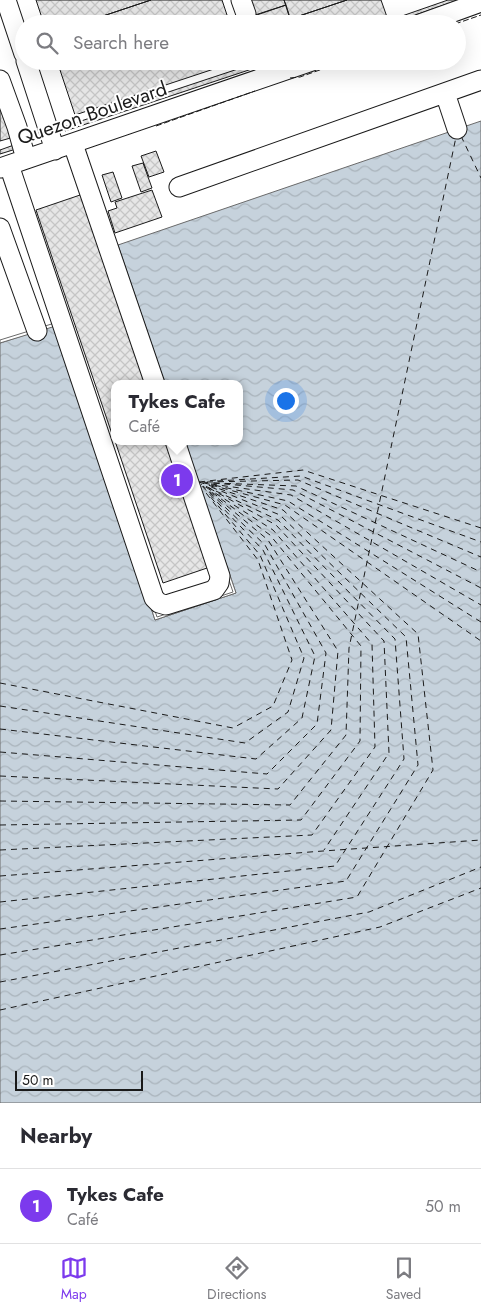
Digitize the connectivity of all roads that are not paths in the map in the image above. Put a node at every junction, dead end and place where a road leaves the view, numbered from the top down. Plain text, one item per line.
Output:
1 (6, 0) edge
2 (481, 2) edge
3 (445, 15) edge
4 (15, 27) edge
5 (29, 70) edge
6 (286, 70) edge
7 (0, 80) edge
8 (481, 80) edge
9 (445, 92) junction
10 (457, 129) dead end
11 (74, 144) junction
12 (55, 150) junction
13 (10, 171) edge
14 (179, 187) dead end
15 (0, 228) edge
16 (37, 331) dead end
17 (154, 380) edge
18 (177, 445) edge

1 - 4 street
2 - 3 street
5 - 12 street
6 - 11 street, Quezon Boulevard
7 - 13 street
8 - 9 street
9 - 10 street
9 - 14 street
11 - 12 street, Quezon Boulevard
11 - 17 street
12 - 13 street, Quezon Boulevard
13 - 18 street
15 - 16 street

